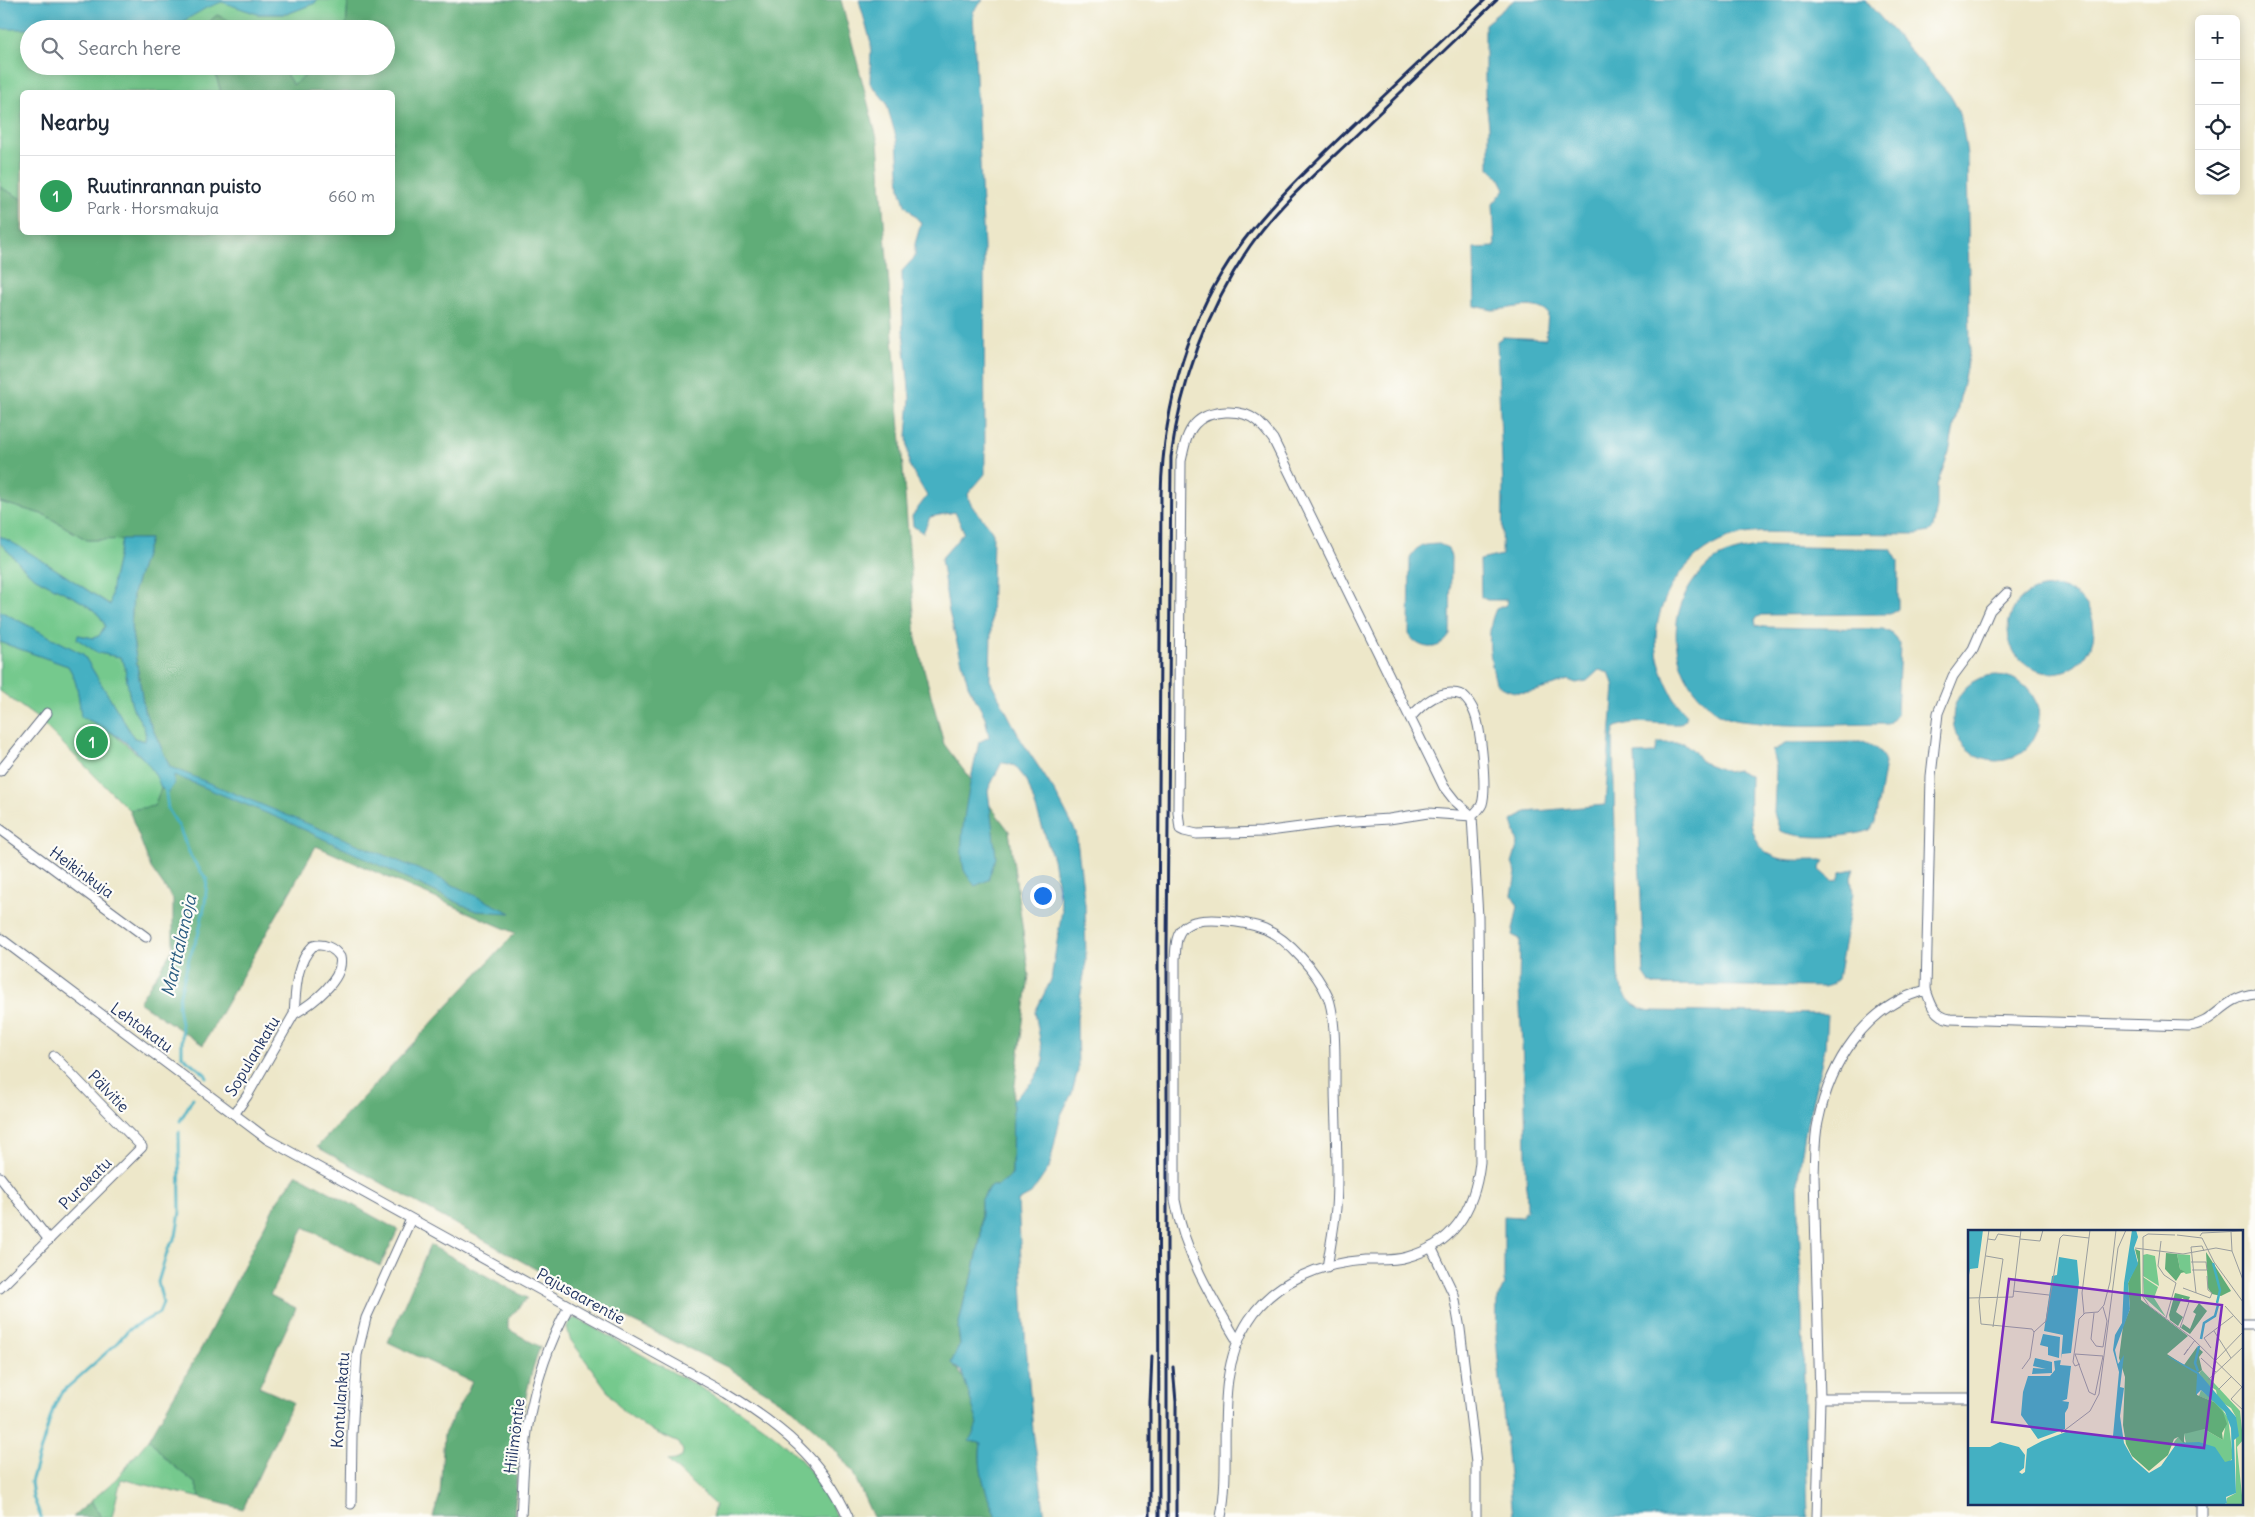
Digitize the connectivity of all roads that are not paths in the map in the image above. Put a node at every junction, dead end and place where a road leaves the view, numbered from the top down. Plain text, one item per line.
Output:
1 (2006, 593) dead end
2 (47, 713) dead end
3 (1410, 718) junction
4 (0, 771) edge
5 (1472, 816) junction
6 (0, 830) edge
7 (146, 937) dead end
8 (0, 938) edge
9 (1926, 990) junction
10 (2255, 994) edge
11 (294, 1014) junction
12 (54, 1056) dead end
13 (234, 1113) junction
14 (267, 1139) joint
15 (142, 1146) joint
16 (0, 1177) edge
17 (411, 1219) junction
18 (49, 1240) junction
19 (1430, 1247) junction
20 (1327, 1268) junction
21 (0, 1288) edge
22 (569, 1306) junction
23 (2242, 1324) edge
24 (2255, 1324) edge
25 (1238, 1342) junction
26 (1820, 1398) junction
27 (1968, 1398) edge
28 (351, 1504) dead end
29 (2201, 1504) edge
30 (521, 1517) edge
31 (848, 1517) edge
32 (1221, 1517) edge
33 (1476, 1517) edge
34 (1817, 1517) edge
35 (2202, 1517) edge

1 - 9 street
2 - 4 street
3 - 5 street
3 - 5 street
3 - 5 street
5 - 19 street
6 - 7 street, Heikinkuja
8 - 13 street, Lehtokatu
9 - 10 street
9 - 26 street
11 - 11 street, Sopulankatu
11 - 13 street, Sopulankatu
12 - 15 street, Pälvitie
13 - 14 street, Lehtokatu
14 - 17 street, Pajusaarentie
15 - 18 street, Purokatu
16 - 18 street
17 - 22 street, Pajusaarentie
17 - 28 street, Kontulankatu
18 - 21 street, Purokatu
19 - 20 street
19 - 33 street
20 - 25 street
20 - 25 street
22 - 30 street, Hiilimöntie
22 - 31 street, Pajusaarentie
23 - 24 street
25 - 32 street
26 - 27 street
26 - 34 street
29 - 35 street

